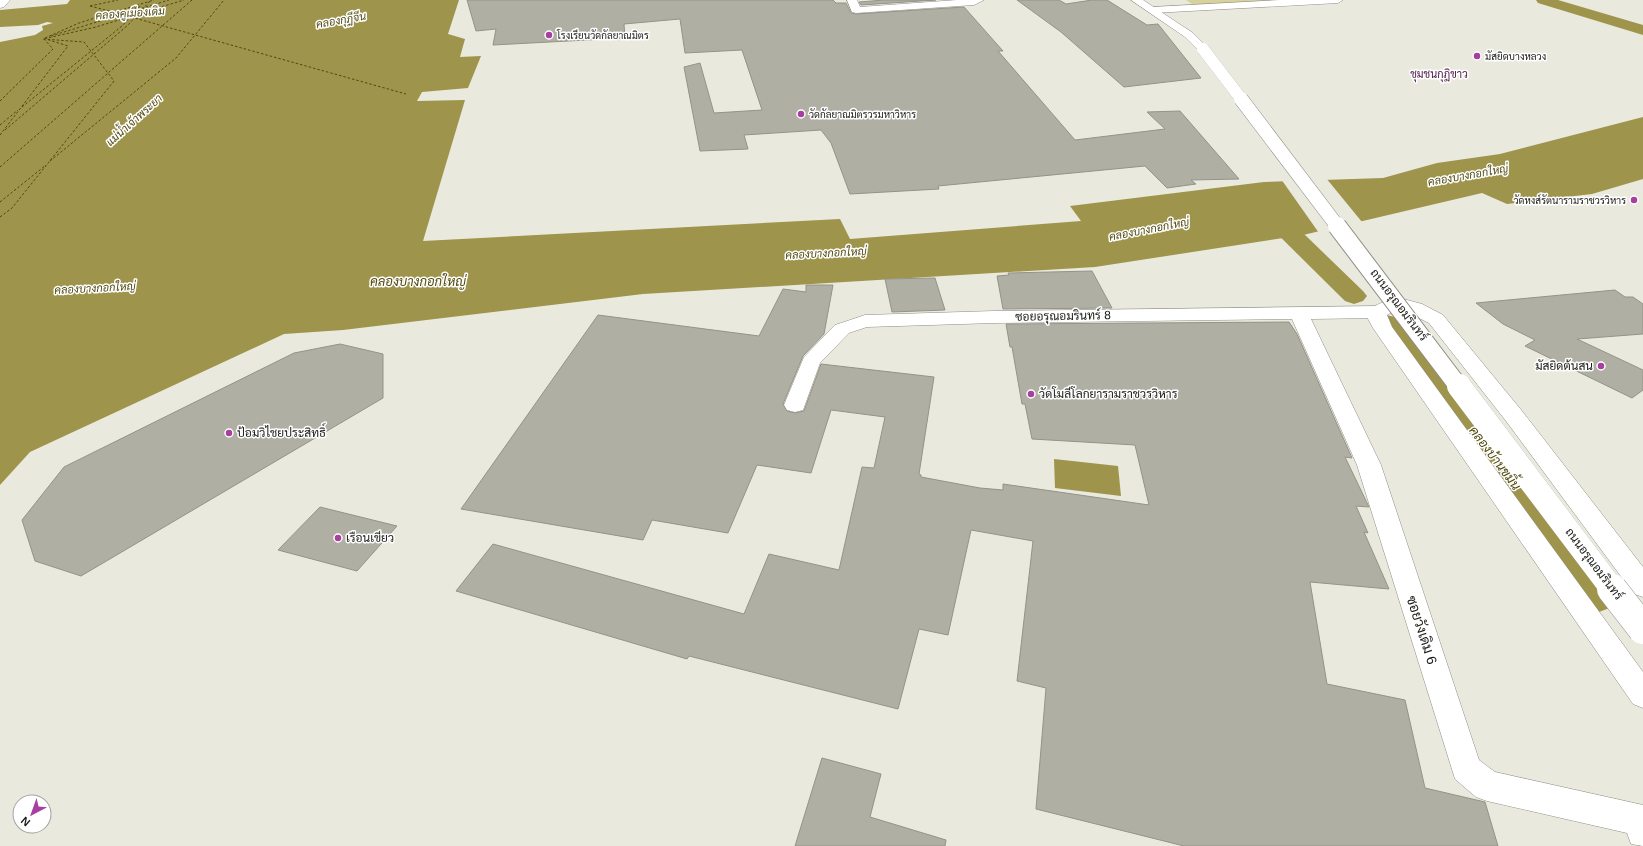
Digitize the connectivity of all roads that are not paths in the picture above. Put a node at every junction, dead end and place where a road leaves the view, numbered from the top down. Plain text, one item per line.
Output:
1 (6, 0) edge
2 (979, 0) edge
3 (1136, 0) edge
4 (1338, 0) edge
5 (0, 5) edge
6 (854, 5) edge
7 (1153, 10) junction
8 (1378, 312) junction
9 (1299, 313) junction
10 (795, 406) dead end
11 (1643, 588) edge
12 (1643, 629) edge
13 (1643, 695) edge
14 (1643, 832) edge

1 - 5 main road
2 - 6 main road
3 - 7 main road, ถนนอรุณอมรินทร์
4 - 7 main road
7 - 12 main road, ถนนอรุณอมรินทร์, bridge
8 - 9 main road, ซอยอรุณอมรินทร์ 8
8 - 11 main road
8 - 13 main road
9 - 10 main road, ซอยอรุณอมรินทร์ 8
9 - 14 main road, ซอยวังเดิม 6

